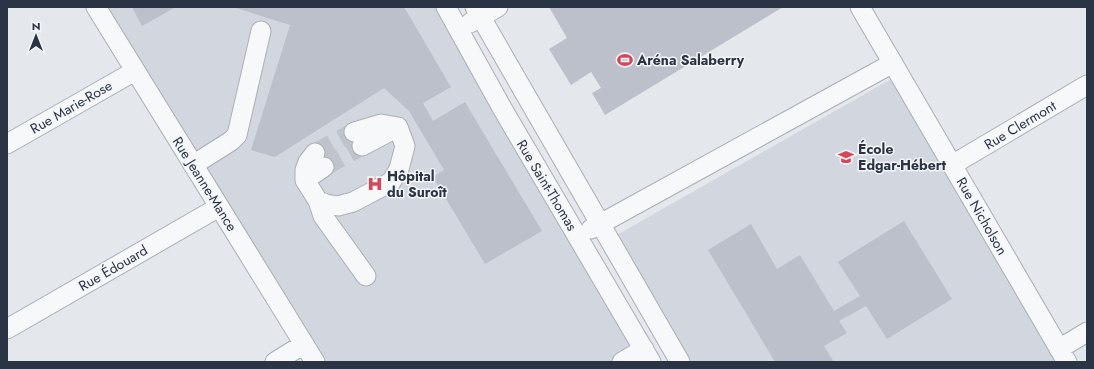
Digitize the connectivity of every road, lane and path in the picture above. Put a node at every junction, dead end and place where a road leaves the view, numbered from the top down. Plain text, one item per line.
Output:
1 (96, 7) edge
2 (446, 7) edge
3 (498, 7) edge
4 (860, 7) edge
5 (478, 12) edge
6 (459, 30) junction
7 (261, 31) dead end
8 (893, 63) junction
9 (135, 71) junction
10 (1087, 85) edge
11 (358, 139) tunnel mouth
12 (7, 144) edge
13 (319, 160) tunnel mouth
14 (193, 165) junction
15 (952, 165) junction
16 (318, 202) junction
17 (338, 206) junction
18 (219, 207) junction
19 (601, 224) junction
20 (578, 237) junction
21 (7, 329) edge
22 (1087, 332) edge
23 (304, 344) junction
24 (648, 356) edge
25 (1063, 356) edge
26 (275, 362) edge
27 (315, 362) edge
28 (622, 362) edge
29 (680, 362) edge

1 - 9 street, Rue Jeanne-Mance
2 - 6 street, Rue Saint-Thomas
3 - 5 street
4 - 8 street, Rue Nicholson
5 - 6 street
5 - 19 street, Rue Saint-Thomas
6 - 20 street, Rue Saint-Thomas
7 - 14 street
8 - 15 street, Rue Nicholson
8 - 19 street
9 - 12 street, Rue Marie-Rose
9 - 14 street, Rue Jeanne-Mance
10 - 15 street, Rue Clermont
11 - 17 street
13 - 16 street
14 - 18 street, Rue Jeanne-Mance
15 - 25 street, Rue Nicholson
16 - 17 street
16 - 17 street
18 - 21 street, Rue Édouard
18 - 23 street, Rue Jeanne-Mance
19 - 20 street
19 - 29 street, Rue Saint-Thomas
20 - 24 street, Rue Saint-Thomas
22 - 25 street
23 - 26 street
23 - 27 street, Rue Jeanne-Mance
24 - 28 street

